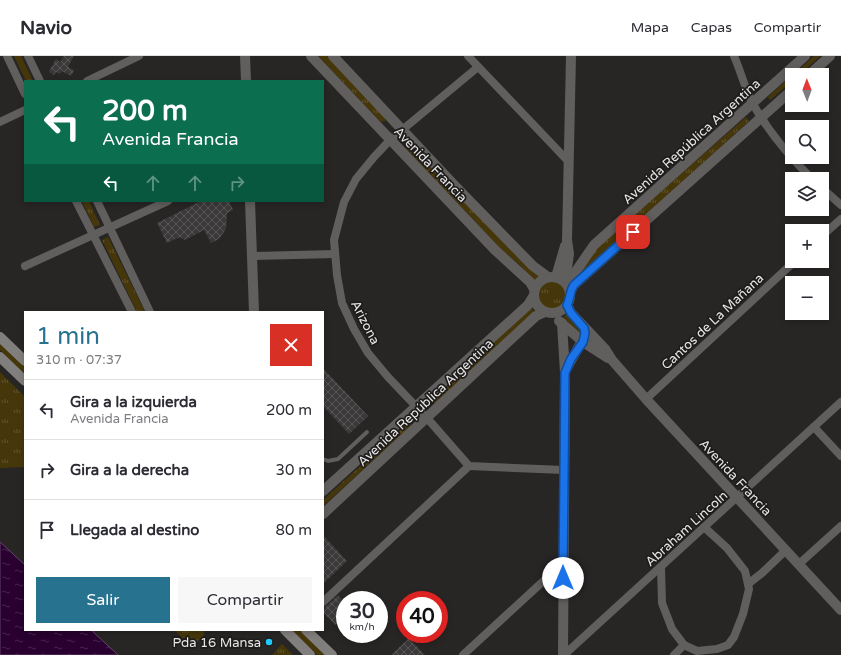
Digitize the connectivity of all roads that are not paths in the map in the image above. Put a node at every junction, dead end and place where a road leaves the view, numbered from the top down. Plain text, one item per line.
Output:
1 (7, 56) edge
2 (28, 56) edge
3 (139, 56) edge
4 (245, 56) edge
5 (311, 56) edge
6 (333, 56) edge
7 (468, 56) edge
8 (571, 56) edge
9 (734, 56) edge
10 (805, 56) edge
11 (830, 56) edge
12 (478, 67) junction
13 (817, 68) edge
14 (40, 80) edge
15 (89, 80) edge
16 (246, 80) edge
17 (24, 92) edge
18 (785, 96) edge
19 (753, 103) junction
20 (24, 110) edge
21 (761, 118) junction
22 (0, 122) edge
23 (402, 129) junction
24 (390, 140) junction
25 (568, 161) junction
26 (805, 172) edge
27 (829, 194) edge
28 (76, 202) edge
29 (97, 202) edge
30 (166, 202) edge
31 (250, 202) edge
32 (841, 205) edge
33 (841, 219) edge
34 (110, 228) junction
35 (829, 230) edge
36 (93, 236) junction
37 (335, 254) junction
38 (252, 256) junction
39 (25, 266) dead end
40 (787, 268) edge
41 (561, 282) junction
42 (534, 293) junction
43 (567, 305) junction
44 (131, 311) edge
45 (150, 311) edge
46 (254, 311) edge
47 (549, 313) junction
48 (562, 323) junction
49 (584, 328) junction
50 (0, 337) edge
51 (583, 342) junction
52 (0, 357) edge
53 (24, 360) edge
54 (612, 360) junction
55 (565, 373) junction
56 (24, 380) edge
57 (646, 399) junction
58 (841, 402) edge
59 (416, 407) junction
60 (427, 418) junction
61 (814, 427) junction
62 (367, 432) dead end
63 (841, 456) edge
64 (324, 459) edge
65 (469, 466) junction
66 (564, 470) junction
67 (324, 490) edge
68 (737, 497) junction
69 (324, 513) edge
70 (841, 526) edge
71 (704, 527) junction
72 (786, 550) junction
73 (563, 563) junction
74 (799, 564) junction
75 (661, 567) junction
76 (748, 584) junction
77 (324, 601) edge
78 (841, 610) edge
79 (285, 631) edge
80 (307, 631) edge
81 (684, 645) junction
82 (310, 655) edge
83 (332, 655) edge
84 (463, 655) edge
85 (564, 655) edge
86 (674, 655) edge

1 - 17 street
2 - 14 street
3 - 15 street
4 - 16 street
5 - 24 street, Avenida Francia
6 - 23 street, Avenida Francia
7 - 12 street
8 - 25 street
9 - 19 street
10 - 19 street, Avenida República Argentina
11 - 13 street
12 - 23 street, Arizona
12 - 25 street
18 - 21 street
19 - 21 street
19 - 41 street, Avenida República Argentina
20 - 22 street
21 - 26 street
21 - 41 street
23 - 24 street, Arizona
23 - 41 street, Avenida Francia
24 - 37 street, Arizona
24 - 42 street, Avenida Francia
25 - 41 street
27 - 32 street
28 - 36 street
29 - 34 street
30 - 34 street
31 - 38 street
33 - 35 street
34 - 36 street
34 - 45 street
36 - 39 street
36 - 44 street
37 - 38 street
37 - 59 street, Arizona
38 - 46 street
40 - 57 street, Cantos de La Mañana
41 - 42 street
41 - 43 street
42 - 47 street
42 - 59 street, Avenida República Argentina
43 - 47 street
43 - 49 street, Avenida Francia
47 - 48 street, Avenida Francia
47 - 60 street, Avenida República Argentina
48 - 51 street, Avenida Francia
48 - 55 street
49 - 51 street
49 - 54 street, Avenida Francia
50 - 53 main road
51 - 54 street, Avenida Francia
51 - 55 street
52 - 56 main road
54 - 57 street, Avenida Francia
55 - 66 street
57 - 68 street, Avenida Francia
58 - 61 street, Abraham Lincoln
59 - 60 street, Arizona
59 - 67 street, Avenida República Argentina
60 - 65 street, Arizona
60 - 69 street, Avenida República Argentina
61 - 63 street
61 - 68 street, Abraham Lincoln
62 - 64 lane
65 - 66 street
65 - 77 street
66 - 73 street
68 - 71 street, Abraham Lincoln
68 - 72 street, Avenida Francia
70 - 74 street
71 - 75 street, Abraham Lincoln
71 - 76 street
72 - 74 street, Avenida Francia
72 - 76 street
73 - 84 street
73 - 85 street
74 - 78 street, Avenida Francia
75 - 81 street
75 - 85 street, Abraham Lincoln
76 - 81 street
79 - 82 main road
80 - 83 main road
81 - 86 street

